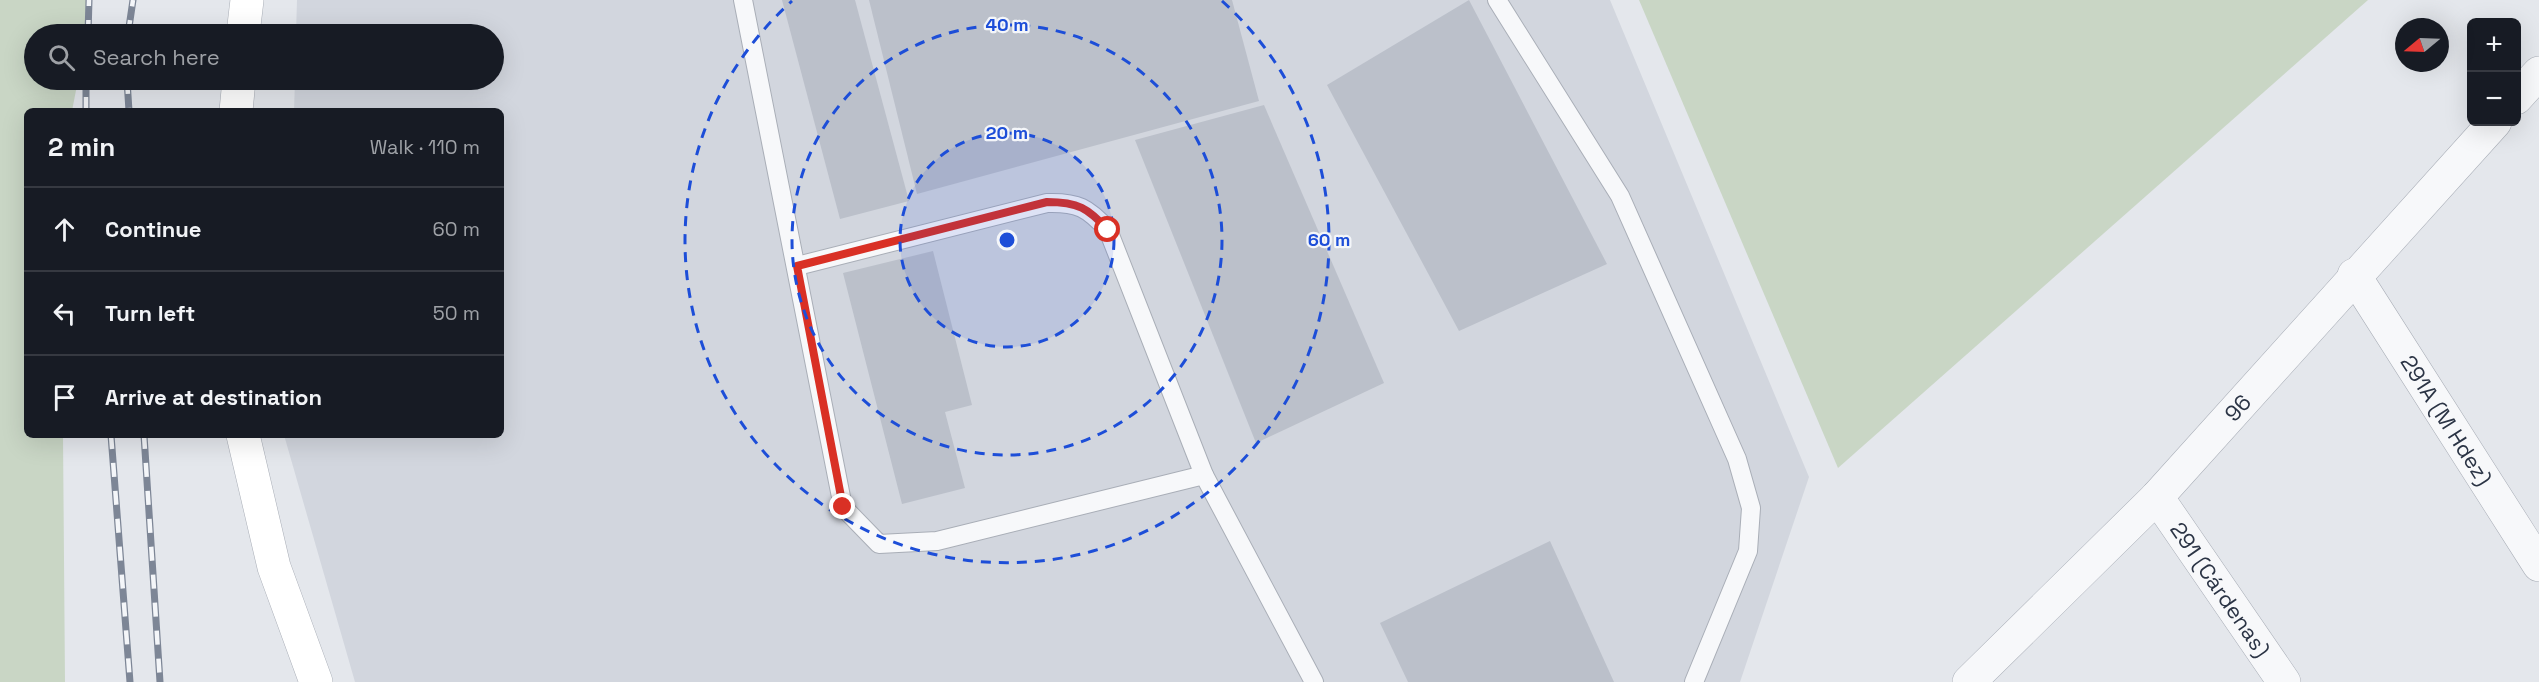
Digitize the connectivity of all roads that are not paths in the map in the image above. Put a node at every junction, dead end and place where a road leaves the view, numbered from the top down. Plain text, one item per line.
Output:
1 (247, 0) edge
2 (743, 0) edge
3 (1497, 0) edge
4 (244, 24) edge
5 (2539, 73) edge
6 (238, 90) edge
7 (2521, 93) edge
8 (236, 108) edge
9 (2491, 126) edge
10 (797, 266) junction
11 (2354, 275) junction
12 (244, 438) edge
13 (1204, 475) junction
14 (2157, 497) junction
15 (2539, 564) edge
16 (316, 682) edge
17 (1314, 682) edge
18 (1694, 682) edge
19 (1969, 682) edge
20 (2284, 682) edge

1 - 4 main road
2 - 10 lane
3 - 18 lane
5 - 7 street
6 - 8 main road
9 - 11 street, 96
10 - 13 lane
10 - 13 lane
11 - 14 street, 96
11 - 15 street, 291A (M Hdez)
12 - 16 main road
13 - 17 lane
14 - 19 street, 96
14 - 20 street, 291 (Cárdenas)

